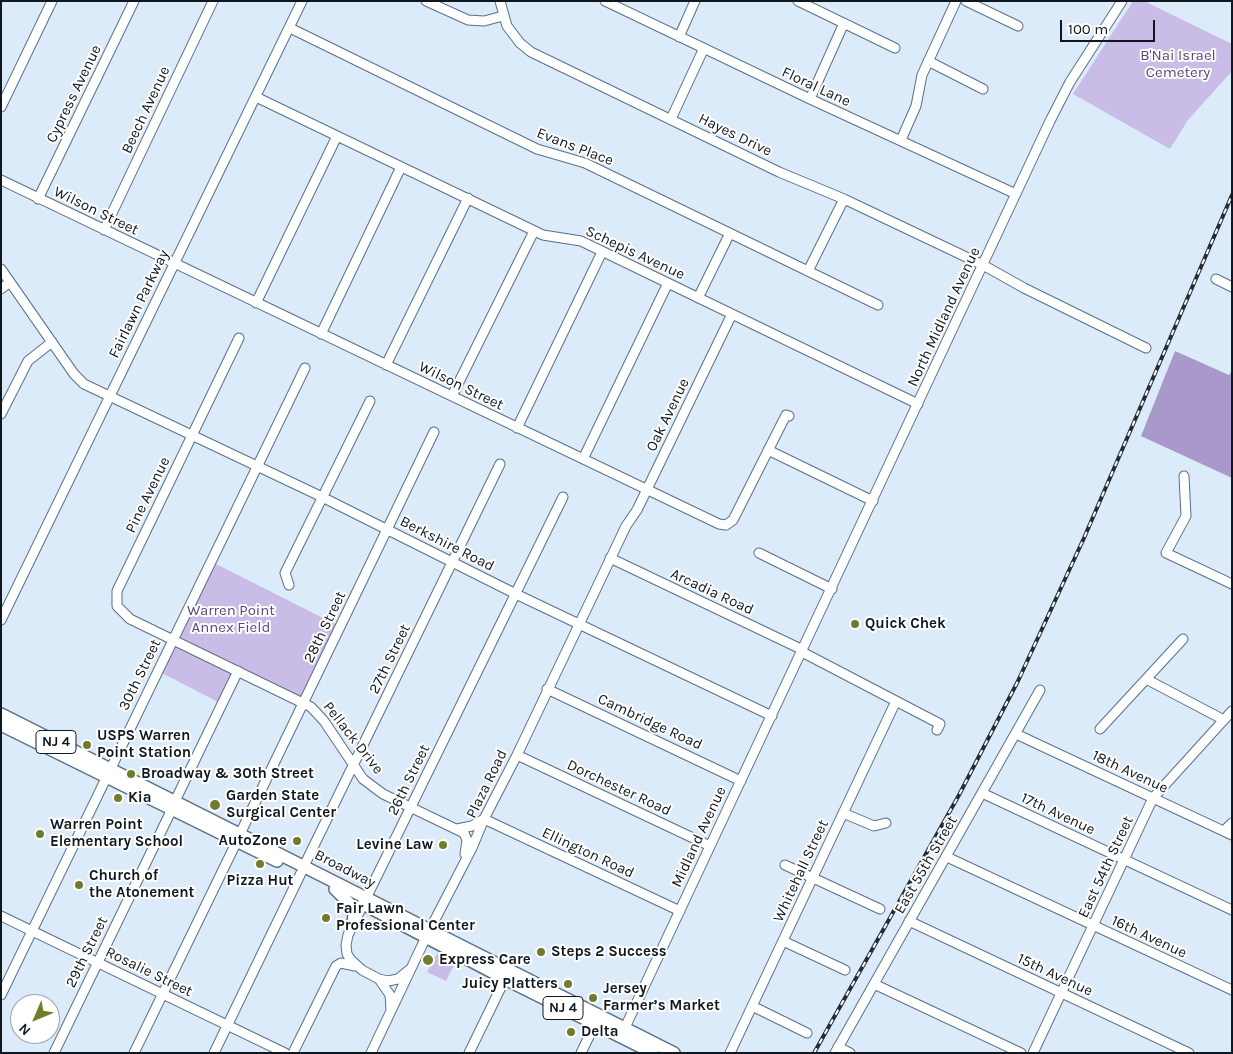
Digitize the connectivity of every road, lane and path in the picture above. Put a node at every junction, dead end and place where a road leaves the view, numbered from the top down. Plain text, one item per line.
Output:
1 (52, 1) edge
2 (134, 1) edge
3 (213, 1) edge
4 (302, 1) edge
5 (426, 1) edge
6 (500, 1) edge
7 (605, 1) edge
8 (695, 1) edge
9 (798, 1) edge
10 (956, 1) edge
11 (966, 1) edge
12 (1122, 1) edge
13 (503, 16) junction
14 (844, 23) junction
15 (1018, 26) dead end
16 (290, 28) junction
17 (679, 37) junction
18 (704, 48) junction
19 (895, 48) dead end
20 (928, 61) junction
21 (983, 89) dead end
22 (256, 98) junction
23 (810, 99) junction
24 (1, 107) edge
25 (671, 119) junction
26 (337, 136) junction
27 (901, 140) junction
28 (402, 167) junction
29 (1, 180) edge
30 (1016, 194) junction
31 (38, 198) junction
32 (468, 198) junction
33 (844, 199) junction
34 (104, 230) junction
35 (534, 231) junction
36 (730, 233) junction
37 (602, 252) junction
38 (174, 264) junction
39 (983, 265) junction
40 (1, 269) edge
41 (808, 271) junction
42 (1216, 279) dead end
43 (10, 282) junction
44 (668, 283) junction
45 (1232, 287) edge
46 (1, 289) edge
47 (698, 298) junction
48 (256, 303) junction
49 (878, 306) dead end
50 (732, 314) junction
51 (321, 334) junction
52 (239, 338) dead end
53 (52, 342) junction
54 (1146, 348) dead end
55 (386, 365) junction
56 (305, 368) dead end
57 (452, 396) junction
58 (109, 397) junction
59 (370, 400) dead end
60 (918, 404) junction
61 (1, 414) edge
62 (789, 416) dead end
63 (517, 428) junction
64 (434, 432) dead end
65 (192, 436) junction
66 (768, 450) junction
67 (583, 459) junction
68 (500, 464) dead end
69 (256, 466) junction
70 (1184, 476) dead end
71 (647, 490) junction
72 (322, 497) junction
73 (562, 497) dead end
74 (873, 501) junction
75 (626, 526) joint
76 (387, 529) junction
77 (759, 553) dead end
78 (610, 558) junction
79 (452, 562) junction
80 (1232, 584) edge
81 (289, 585) dead end
82 (832, 589) junction
83 (515, 593) junction
84 (1, 620) edge
85 (579, 624) junction
86 (173, 639) junction
87 (1183, 639) dead end
88 (802, 651) junction
89 (238, 671) junction
90 (1146, 680) junction
91 (547, 689) junction
92 (1040, 690) dead end
93 (896, 701) junction
94 (304, 703) junction
95 (1232, 711) edge
96 (1, 714) edge
97 (772, 716) junction
98 (1224, 720) junction
99 (1, 725) edge
100 (1100, 729) dead end
101 (937, 730) dead end
102 (1016, 734) junction
103 (517, 755) junction
104 (354, 766) junction
105 (109, 774) junction
106 (741, 781) junction
107 (982, 793) junction
108 (1153, 798) junction
109 (173, 805) junction
110 (411, 808) junction
111 (844, 813) junction
112 (484, 819) junction
113 (886, 823) dead end
114 (1232, 823) edge
115 (457, 828) junction
116 (1228, 833) edge
117 (238, 837) junction
118 (710, 846) junction
119 (947, 857) junction
120 (1124, 860) junction
121 (462, 864) junction
122 (786, 865) dead end
123 (303, 869) junction
124 (814, 877) junction
125 (335, 889) junction
126 (365, 900) junction
127 (880, 909) dead end
128 (1232, 910) edge
129 (680, 911) junction
130 (1, 916) edge
131 (909, 921) junction
132 (352, 925) junction
133 (1093, 926) junction
134 (32, 931) junction
135 (428, 933) junction
136 (783, 941) junction
137 (97, 963) junction
138 (414, 965) junction
139 (357, 966) junction
140 (845, 970) dead end
141 (379, 979) junction
142 (505, 979) junction
143 (874, 984) junction
144 (1232, 990) edge
145 (1061, 993) junction
146 (162, 994) junction
147 (1, 995) edge
148 (752, 1006) junction
149 (390, 1014) junction
150 (595, 1024) junction
151 (228, 1025) junction
152 (623, 1032) junction
153 (806, 1033) dead end
154 (836, 1050) edge
155 (54, 1053) edge
156 (134, 1053) edge
157 (214, 1053) edge
158 (285, 1053) edge
159 (293, 1053) edge
160 (371, 1053) edge
161 (469, 1053) edge
162 (581, 1053) edge
163 (653, 1053) edge
164 (674, 1053) edge
165 (730, 1053) edge
166 (850, 1053) edge
167 (1021, 1053) edge
168 (1033, 1053) edge
169 (1188, 1053) edge

1 - 24 street
2 - 31 street, Cypress Avenue
3 - 34 street, Beech Avenue
4 - 16 street, Fairlawn Parkway
5 - 13 street
6 - 13 street, Hayes Drive
7 - 17 street, Floral Lane
8 - 17 street
9 - 14 street
10 - 20 street
11 - 15 street
12 - 30 street, North Midland Avenue
13 - 25 street, Hayes Drive
14 - 19 street
14 - 23 street
16 - 22 street, Fairlawn Parkway
16 - 36 street, Evans Place
17 - 18 street, Floral Lane
18 - 23 street, Floral Lane
18 - 25 street
20 - 21 street
20 - 27 street
22 - 26 street, Schepis Avenue
22 - 38 street, Fairlawn Parkway
23 - 27 street, Floral Lane
25 - 33 street, Hayes Drive
26 - 28 street, Schepis Avenue
26 - 48 street
27 - 30 street, Floral Lane
28 - 32 street, Schepis Avenue
28 - 51 street
29 - 31 street, Wilson Street
30 - 39 street, North Midland Avenue
31 - 34 street, Wilson Street
32 - 35 street, Schepis Avenue
32 - 55 street
33 - 39 street, Hayes Drive
33 - 41 street
34 - 38 street, Wilson Street
35 - 37 street, Schepis Avenue
35 - 57 street
36 - 41 street, Evans Place
36 - 47 street
37 - 44 street, Schepis Avenue
37 - 63 street
38 - 48 street, Wilson Street
38 - 58 street, Fairlawn Parkway
39 - 54 street, Hayes Drive
39 - 60 street, North Midland Avenue
40 - 43 street, Berkshire Road
41 - 49 street, Evans Place
42 - 45 street
43 - 46 street
43 - 53 street, Berkshire Road
44 - 47 street, Schepis Avenue
44 - 67 street
47 - 50 street, Schepis Avenue
48 - 51 street, Wilson Street
50 - 60 street, Schepis Avenue
50 - 71 street, Oak Avenue
51 - 55 street, Wilson Street
52 - 65 street, Pine Avenue
53 - 58 street, Berkshire Road
53 - 61 street
55 - 57 street, Wilson Street
56 - 69 street, 30th Street
57 - 63 street, Wilson Street
58 - 65 street, Berkshire Road
58 - 84 street, Fairlawn Parkway
59 - 72 street
60 - 74 street, North Midland Avenue
62 - 66 street, Wilson Street
63 - 67 street, Wilson Street
64 - 76 street, 28th Street
65 - 69 street, Berkshire Road
65 - 86 street, Pine Avenue
66 - 71 street, Wilson Street
66 - 74 street
67 - 71 street, Wilson Street
68 - 79 street, 27th Street
69 - 72 street, Berkshire Road
69 - 86 street, 30th Street
70 - 80 street
71 - 75 street, Oak Avenue
72 - 76 street, Berkshire Road
72 - 81 street
73 - 83 street, 26th Street
74 - 82 street, North Midland Avenue
75 - 78 street, Plaza Road
76 - 79 street, Berkshire Road
76 - 94 street, 28th Street
77 - 82 street
78 - 85 street, Plaza Road
78 - 88 street, Arcadia Road
79 - 83 street, Berkshire Road
79 - 104 street, 27th Street
82 - 88 street, North Midland Avenue
83 - 85 street, Berkshire Road
83 - 110 street, 26th Street
85 - 91 street, Plaza Road
85 - 97 street, Berkshire Road
86 - 89 street, Pellack Drive
86 - 105 street, 30th Street
87 - 90 street
88 - 93 street, Arcadia Road
88 - 97 street, Midland Avenue
89 - 94 street, Pellack Drive
89 - 109 street, 29th Street
90 - 98 street
90 - 100 street
91 - 103 street, Plaza Road
91 - 106 street, Cambridge Road
92 - 102 street, East 55th Street
93 - 101 street, Arcadia Road
93 - 111 street, Whitehall Street
94 - 104 street, Pellack Drive
94 - 117 street, 28th Street
95 - 98 street, East 54th Street
96 - 105 main road, Broadway / NJ 4
97 - 106 street, Midland Avenue
98 - 108 street, East 54th Street
99 - 105 main road, Broadway / NJ 4
102 - 107 street, East 55th Street
102 - 108 street, 18th Avenue
103 - 112 street, Plaza Road
103 - 118 street, Dorchester Road
104 - 110 street, Pellack Drive
104 - 123 street, 27th Street
105 - 109 main road, Broadway / NJ 4
105 - 134 street, 30th Street
106 - 118 street, Midland Avenue
107 - 119 street, East 55th Street
107 - 120 street, 17th Avenue
108 - 116 street, 18th Avenue
108 - 120 street, East 54th Street
109 - 117 main road, Broadway / NJ 4
109 - 137 street, 29th Street
110 - 115 street, Pellack Drive
110 - 126 street, 26th Street
111 - 113 street
111 - 124 street, Whitehall Street
112 - 115 street
112 - 121 street, Plaza Road
112 - 129 street, Ellington Road
114 - 116 street
115 - 121 street
117 - 123 main road, Broadway / NJ 4
117 - 146 street, 28th Street
118 - 129 street, Midland Avenue
119 - 131 street, East 55th Street
119 - 133 street, 16th Avenue
120 - 128 street, 17th Avenue
120 - 133 street, East 54th Street
121 - 135 street, Plaza Road
122 - 124 street
123 - 125 main road, Broadway / NJ 4
123 - 126 main road, Broadway / NJ 4
123 - 151 street, 27th Street
124 - 127 street
124 - 136 street, Whitehall Street
125 - 126 main road, Broadway / NJ 4
125 - 132 main road
126 - 132 street, 26th Street
126 - 135 main road, Broadway / NJ 4
129 - 152 street, Midland Avenue
130 - 134 street, Rosalie Street
131 - 143 street, East 55th Street
131 - 145 street, 15th Avenue
132 - 139 street, 26th Street
133 - 144 street, 16th Avenue
133 - 145 street, East 54th Street
134 - 137 street, Rosalie Street
134 - 147 street, 30th Street
135 - 138 street, Plaza Road
135 - 142 main road, Broadway / NJ 4
135 - 152 main road, Broadway / NJ 4
136 - 140 street
136 - 148 street, Whitehall Street
137 - 146 street, Rosalie Street
137 - 155 street, 29th Street
138 - 141 street
138 - 149 street, Plaza Road
139 - 141 street
139 - 159 street
141 - 149 street
142 - 150 main road, Broadway / NJ 4
142 - 161 street
143 - 154 street, East 55th Street
143 - 167 street
145 - 168 street, East 54th Street
145 - 169 street, 15th Avenue
146 - 151 street, Rosalie Street
146 - 156 street, 28th Street
148 - 153 street
148 - 165 street, Whitehall Street
149 - 160 street, Plaza Road
150 - 152 main road, Broadway / NJ 4
150 - 162 street
151 - 157 street, 27th Street
151 - 158 street, Rosalie Street
152 - 163 main road, Broadway / NJ 4
152 - 164 main road, Broadway / NJ 4
154 - 166 street

